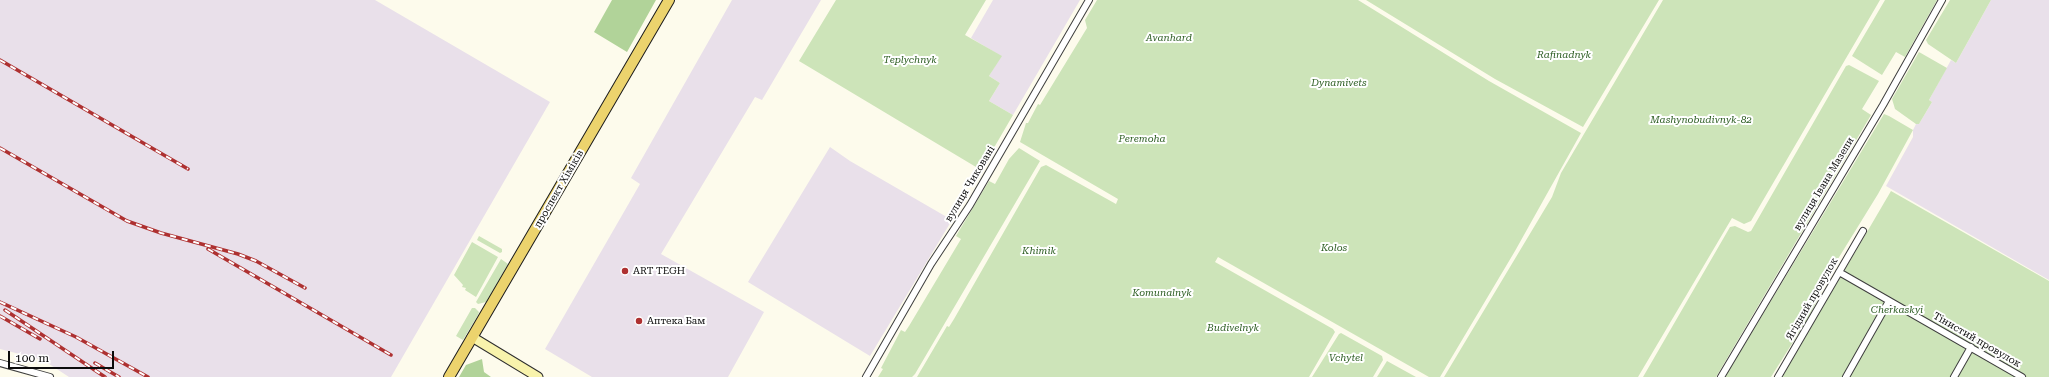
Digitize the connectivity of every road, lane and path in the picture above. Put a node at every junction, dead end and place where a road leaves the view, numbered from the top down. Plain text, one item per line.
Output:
1 (669, 0) edge
2 (1089, 0) edge
3 (1942, 0) edge
4 (1863, 231) dead end
5 (1839, 272) junction
6 (1889, 301) junction
7 (472, 337) junction
8 (1971, 347) junction
9 (0, 362) edge
10 (50, 377) edge
11 (449, 377) edge
12 (538, 377) edge
13 (866, 377) edge
14 (1721, 377) edge
15 (1778, 377) edge
16 (1846, 377) edge
17 (1954, 377) edge
18 (2022, 377) edge

1 - 7 main road, проспект Хіміків
2 - 13 street, вулиця Чиковані
3 - 14 street, вулиця Івана Мазепи
4 - 5 street, Ягідний провулок
5 - 6 street, Тінистий провулок
5 - 15 street, Ягідний провулок
6 - 8 street, Тінистий провулок
6 - 16 street
7 - 11 main road, проспект Хіміків
7 - 12 main road
8 - 17 street
8 - 18 street, Тінистий провулок
9 - 10 street

